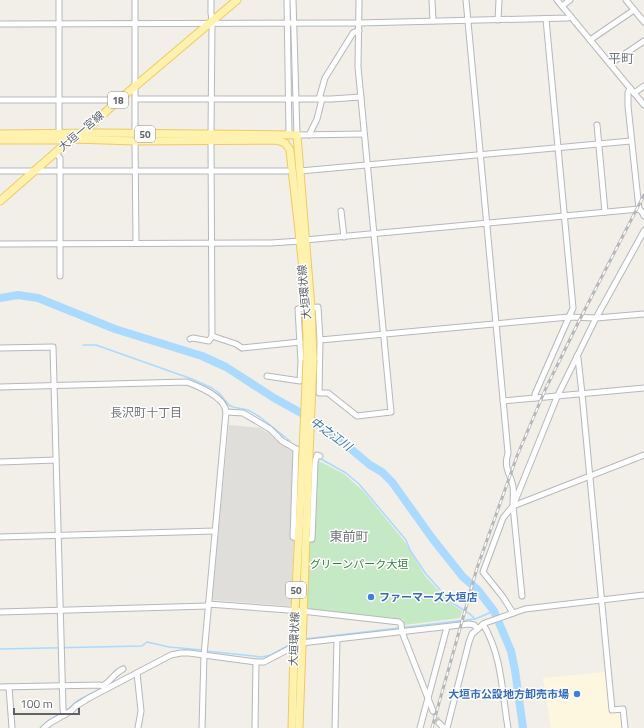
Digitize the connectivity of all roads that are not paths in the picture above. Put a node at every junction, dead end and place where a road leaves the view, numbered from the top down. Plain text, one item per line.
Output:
1 (59, 0) edge
2 (135, 0) edge
3 (211, 0) edge
4 (237, 0) edge
5 (287, 0) edge
6 (293, 0) edge
7 (360, 0) edge
8 (432, 0) edge
9 (466, 0) edge
10 (499, 0) edge
11 (557, 0) edge
12 (570, 0) edge
13 (626, 0) edge
14 (562, 6) junction
15 (634, 10) junction
16 (571, 17) junction
17 (546, 19) junction
18 (498, 20) junction
19 (467, 21) junction
20 (211, 22) junction
21 (287, 22) junction
22 (294, 22) junction
23 (432, 22) junction
24 (644, 22) edge
25 (359, 23) junction
26 (0, 24) edge
27 (59, 24) junction
28 (135, 24) junction
29 (359, 30) junction
30 (590, 40) junction
31 (644, 41) edge
32 (610, 64) junction
33 (136, 85) junction
34 (644, 86) edge
35 (630, 88) junction
36 (634, 93) junction
37 (361, 97) junction
38 (136, 99) junction
39 (289, 99) junction
40 (296, 99) junction
41 (321, 99) junction
42 (0, 100) edge
43 (59, 100) junction
44 (211, 100) junction
45 (115, 103) junction
46 (644, 105) edge
47 (597, 125) dead end
48 (0, 134) edge
49 (59, 134) junction
50 (82, 134) junction
51 (364, 134) junction
52 (293, 135) junction
53 (309, 135) junction
54 (135, 137) junction
55 (211, 137) junction
56 (74, 139) junction
57 (0, 140) edge
58 (277, 140) junction
59 (631, 141) junction
60 (599, 144) junction
61 (558, 148) junction
62 (290, 150) junction
63 (56, 153) junction
64 (480, 155) junction
65 (367, 165) junction
66 (0, 171) edge
67 (34, 171) junction
68 (211, 171) junction
69 (287, 171) dead end
70 (300, 171) junction
71 (60, 172) junction
72 (135, 172) junction
73 (0, 202) edge
74 (341, 211) dead end
75 (605, 212) junction
76 (642, 212) edge
77 (565, 216) junction
78 (486, 223) junction
79 (644, 231) edge
80 (373, 234) junction
81 (344, 237) junction
82 (302, 240) junction
83 (136, 243) junction
84 (212, 243) junction
85 (0, 244) edge
86 (60, 244) junction
87 (60, 276) dead end
88 (308, 308) junction
89 (644, 314) edge
90 (569, 317) junction
91 (596, 318) junction
92 (496, 324) junction
93 (383, 334) junction
94 (212, 336) junction
95 (190, 339) dead end
96 (320, 340) junction
97 (300, 342) junction
98 (0, 348) edge
99 (577, 356) junction
100 (267, 376) dead end
101 (54, 385) junction
102 (0, 387) edge
103 (644, 388) edge
104 (582, 394) junction
105 (557, 397) junction
106 (535, 398) junction
107 (503, 402) junction
108 (226, 412) junction
109 (302, 451) junction
110 (644, 455) edge
111 (320, 456) dead end
112 (56, 460) junction
113 (0, 462) edge
114 (589, 476) junction
115 (513, 506) junction
116 (215, 531) junction
117 (57, 535) junction
118 (0, 537) edge
119 (302, 538) junction
120 (522, 596) dead end
121 (644, 596) edge
122 (602, 600) junction
123 (208, 605) junction
124 (60, 610) junction
125 (299, 611) junction
126 (0, 612) edge
127 (511, 614) junction
128 (484, 624) junction
129 (447, 627) junction
130 (478, 628) junction
131 (402, 629) junction
132 (337, 639) junction
133 (301, 643) junction
134 (294, 649) junction
135 (204, 655) junction
136 (256, 662) junction
137 (123, 669) dead end
138 (137, 673) junction
139 (62, 686) junction
140 (0, 687) edge
141 (8, 687) junction
142 (428, 700) junction
143 (433, 711) tunnel mouth
144 (63, 713) junction
145 (439, 723) tunnel mouth
146 (50, 725) edge
147 (12, 728) edge
148 (44, 728) edge
149 (138, 728) edge
150 (202, 728) edge
151 (255, 728) edge
152 (292, 728) edge
153 (298, 728) edge
154 (335, 728) edge
155 (420, 728) edge
156 (446, 728) edge
157 (508, 728) edge
158 (626, 728) edge

1 - 27 street
2 - 28 street
3 - 20 street
4 - 20 main road, 大垣一宮線 / 18
5 - 21 street
6 - 22 street
7 - 25 street
8 - 23 street
9 - 19 street
10 - 18 street
11 - 14 street
12 - 14 street
13 - 15 street
14 - 16 street
15 - 24 street
15 - 30 street
16 - 17 street
16 - 30 street
17 - 18 street
17 - 61 street
18 - 19 street
19 - 23 street
19 - 64 street
20 - 21 street
20 - 28 street
20 - 33 main road, 大垣一宮線 / 18
20 - 44 street
21 - 22 street
21 - 39 street
22 - 25 street
22 - 40 street
23 - 25 street
25 - 29 street
26 - 27 street
27 - 28 street
27 - 43 street
28 - 33 street
29 - 37 street
29 - 41 street
30 - 32 street
31 - 32 street
32 - 35 street
33 - 38 street
33 - 45 main road, 大垣一宮線 / 18
34 - 36 street
35 - 36 street
35 - 59 street
36 - 46 street
37 - 41 street
37 - 51 street
38 - 44 street
38 - 54 street
39 - 40 street
39 - 44 street
39 - 52 street
40 - 41 street
40 - 52 street
41 - 53 street
42 - 43 street
43 - 45 street
43 - 49 street
44 - 55 street
45 - 50 main road, 大垣一宮線 / 18
47 - 60 street
48 - 49 main road, 50
49 - 50 main road, 50
50 - 54 main road, 50
50 - 56 main road, 大垣一宮線 / 18
51 - 53 street
51 - 65 street
52 - 53 street
52 - 55 main road, 50
52 - 58 main road, 50
52 - 62 main road, 50
52 - 70 main road, 大垣環状線 / 50
54 - 55 main road, 50
54 - 56 main road, 50
54 - 72 street
55 - 58 main road, 50
55 - 68 street
56 - 57 main road, 50
56 - 63 main road, 大垣一宮線 / 18
58 - 62 main road
59 - 60 street
59 - 76 street
60 - 61 street
60 - 75 street
61 - 64 street
61 - 77 street
62 - 82 main road, 大垣環状線 / 50
63 - 67 main road, 大垣一宮線 / 18
63 - 71 street
64 - 65 street
64 - 78 street
65 - 70 street
65 - 80 street
66 - 67 street
67 - 71 street
67 - 73 main road, 大垣一宮線 / 18
68 - 69 street
68 - 72 street
68 - 84 street
70 - 82 main road, 大垣環状線 / 50
71 - 72 street
71 - 86 street
72 - 83 street
74 - 81 street
75 - 76 street
75 - 77 street
77 - 78 street
77 - 90 street
78 - 80 street
78 - 92 street
79 - 91 street
80 - 81 street
80 - 93 street
81 - 82 street
82 - 84 street
82 - 88 main road, 大垣環状線 / 50
83 - 84 street
83 - 86 street
84 - 94 street
85 - 86 street
86 - 87 street
88 - 96 street
88 - 97 street
88 - 109 main road, 大垣環状線 / 50, bridge
89 - 91 street
90 - 91 street
90 - 92 street
90 - 106 street
91 - 99 street
92 - 93 street
92 - 107 street
93 - 96 street
93 - 96 street
94 - 95 street
94 - 97 street
97 - 100 street
98 - 101 street
99 - 104 street
99 - 105 street
101 - 102 street
101 - 108 street
101 - 112 street
103 - 104 street
104 - 105 street
104 - 114 street
105 - 106 street
105 - 115 street
106 - 107 street
107 - 115 street
108 - 109 street
108 - 116 street
109 - 119 main road, 大垣環状線 / 50
109 - 119 street
110 - 114 street
111 - 119 street
112 - 113 street
112 - 117 street
114 - 115 street
114 - 122 street
115 - 120 street
115 - 127 street
116 - 117 street
116 - 123 street
117 - 118 street
117 - 124 street
119 - 125 main road, 大垣環状線 / 50
121 - 122 street
122 - 127 street
122 - 158 street
123 - 124 street
123 - 125 street
123 - 135 street
124 - 126 street
124 - 139 street
125 - 131 street
125 - 133 main road, 大垣環状線 / 50
125 - 134 main road, 大垣環状線 / 50
127 - 128 street
128 - 130 street
128 - 157 street
129 - 130 street
129 - 131 street
129 - 142 street
130 - 156 street
131 - 132 street
131 - 142 street
132 - 133 street
132 - 154 street
133 - 153 main road, 大垣環状線 / 50
134 - 136 street
134 - 152 main road, 大垣環状線 / 50
135 - 136 street
135 - 138 street
135 - 150 street
136 - 151 street
137 - 139 street
138 - 144 street
138 - 149 street
139 - 141 street
139 - 144 street
140 - 141 street
141 - 147 street
142 - 143 street
142 - 155 street
144 - 146 street
145 - 156 street
146 - 148 street

